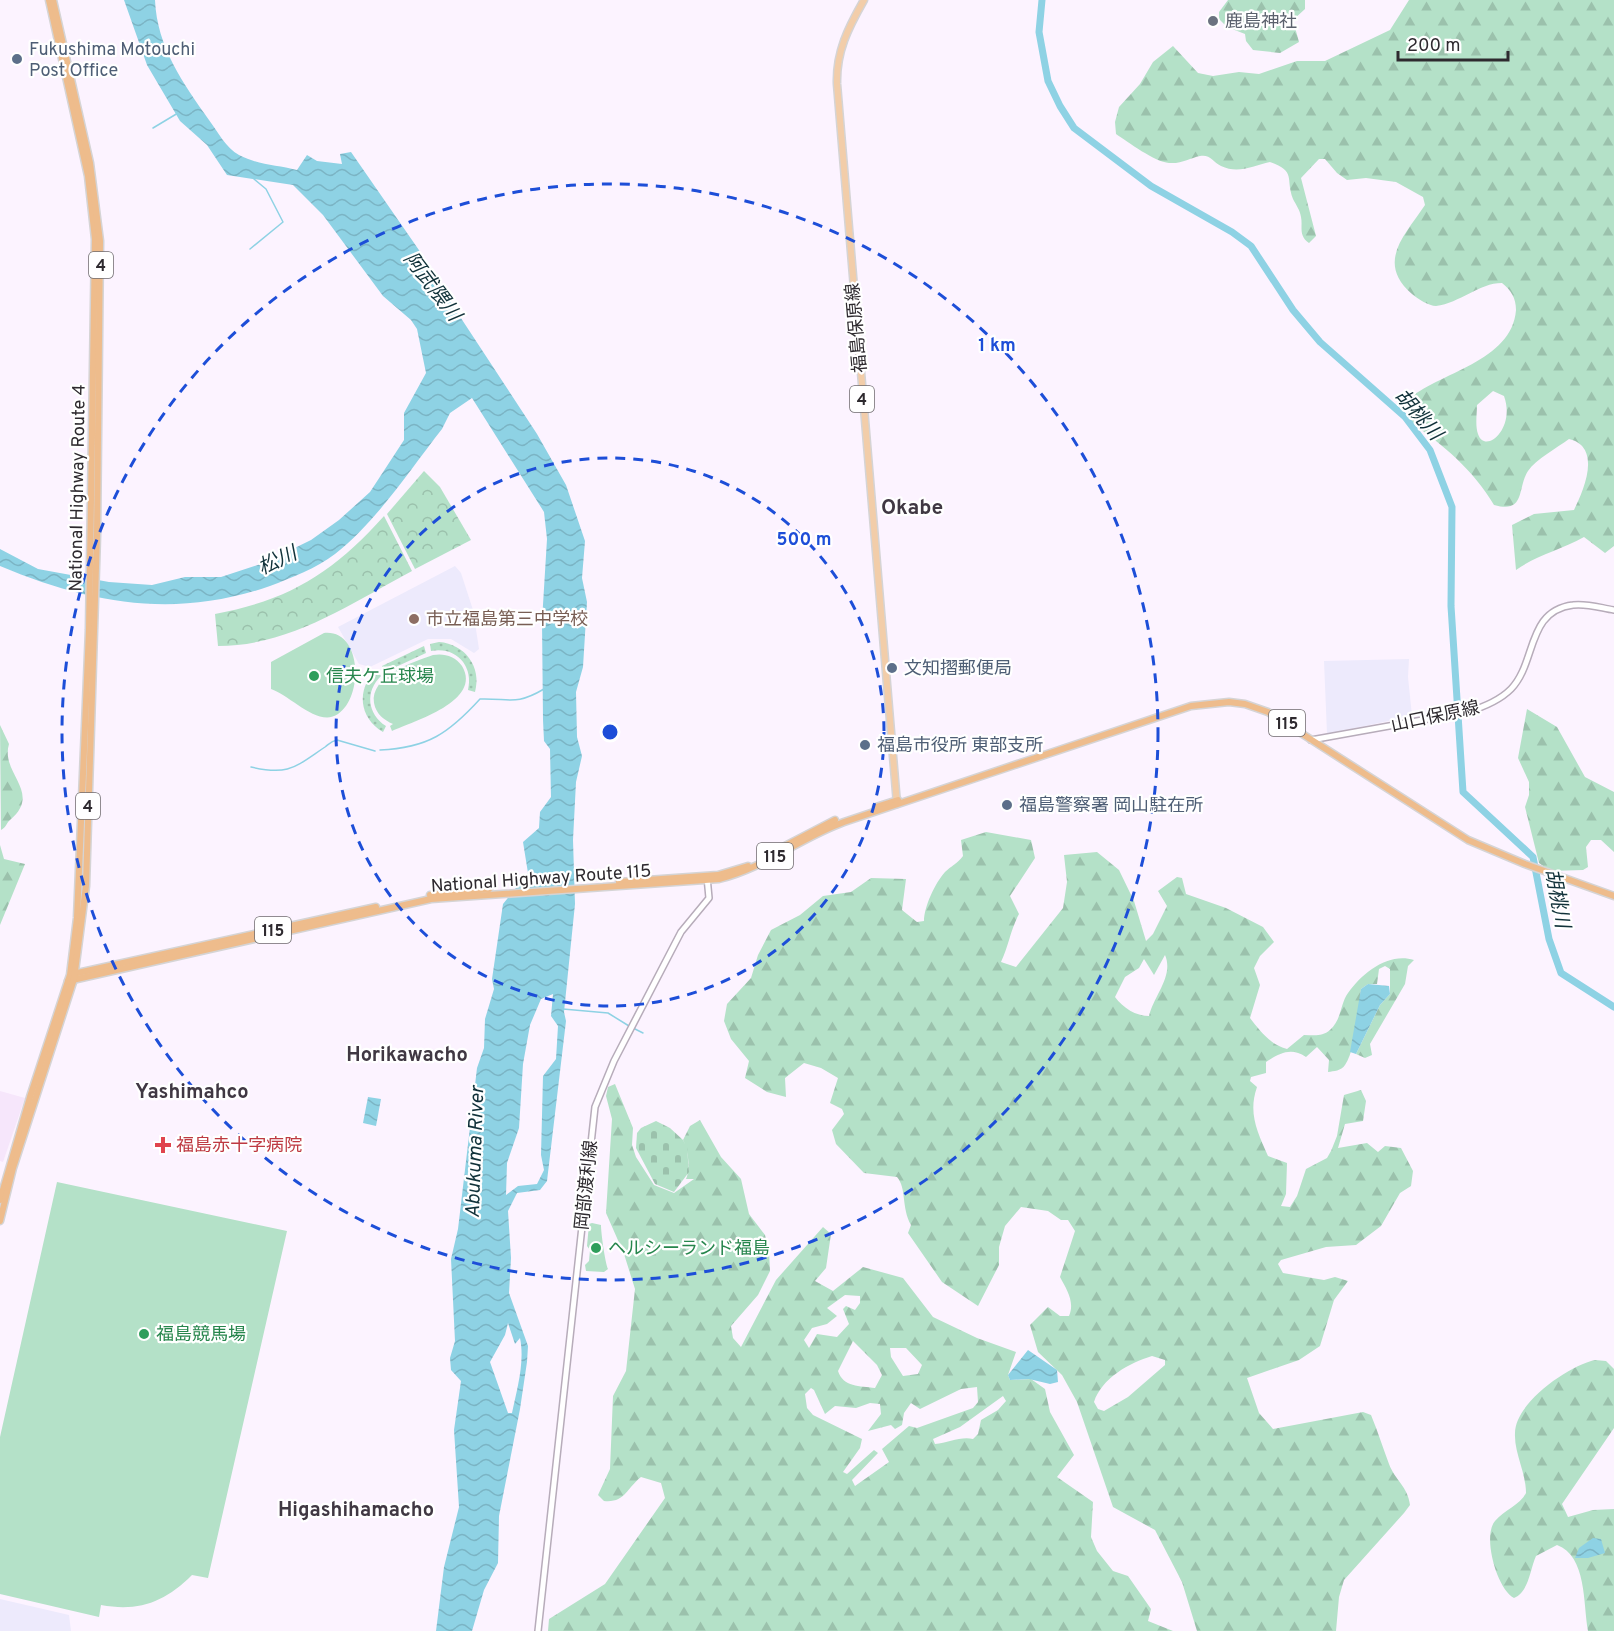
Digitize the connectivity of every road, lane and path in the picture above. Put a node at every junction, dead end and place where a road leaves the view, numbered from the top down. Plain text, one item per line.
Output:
1 (51, 0) edge
2 (864, 0) edge
3 (1614, 610) edge
4 (1311, 740) junction
5 (897, 802) junction
6 (708, 878) junction
7 (1614, 896) edge
8 (72, 977) junction
9 (0, 1200) edge
10 (0, 1221) edge
11 (538, 1631) edge

1 - 8 highway, National Highway Route 4 / 4
2 - 5 main road, 福島保原線 / 4
3 - 4 main road, 山口保原線
4 - 5 highway, National Highway Route 115 / 115
4 - 7 highway, National Highway Route 115 / 115
5 - 6 highway, National Highway Route 115 / 115
6 - 8 highway, National Highway Route 115 / 115
6 - 11 main road, 岡部渡利線
8 - 9 highway, 4
8 - 10 highway, 4

